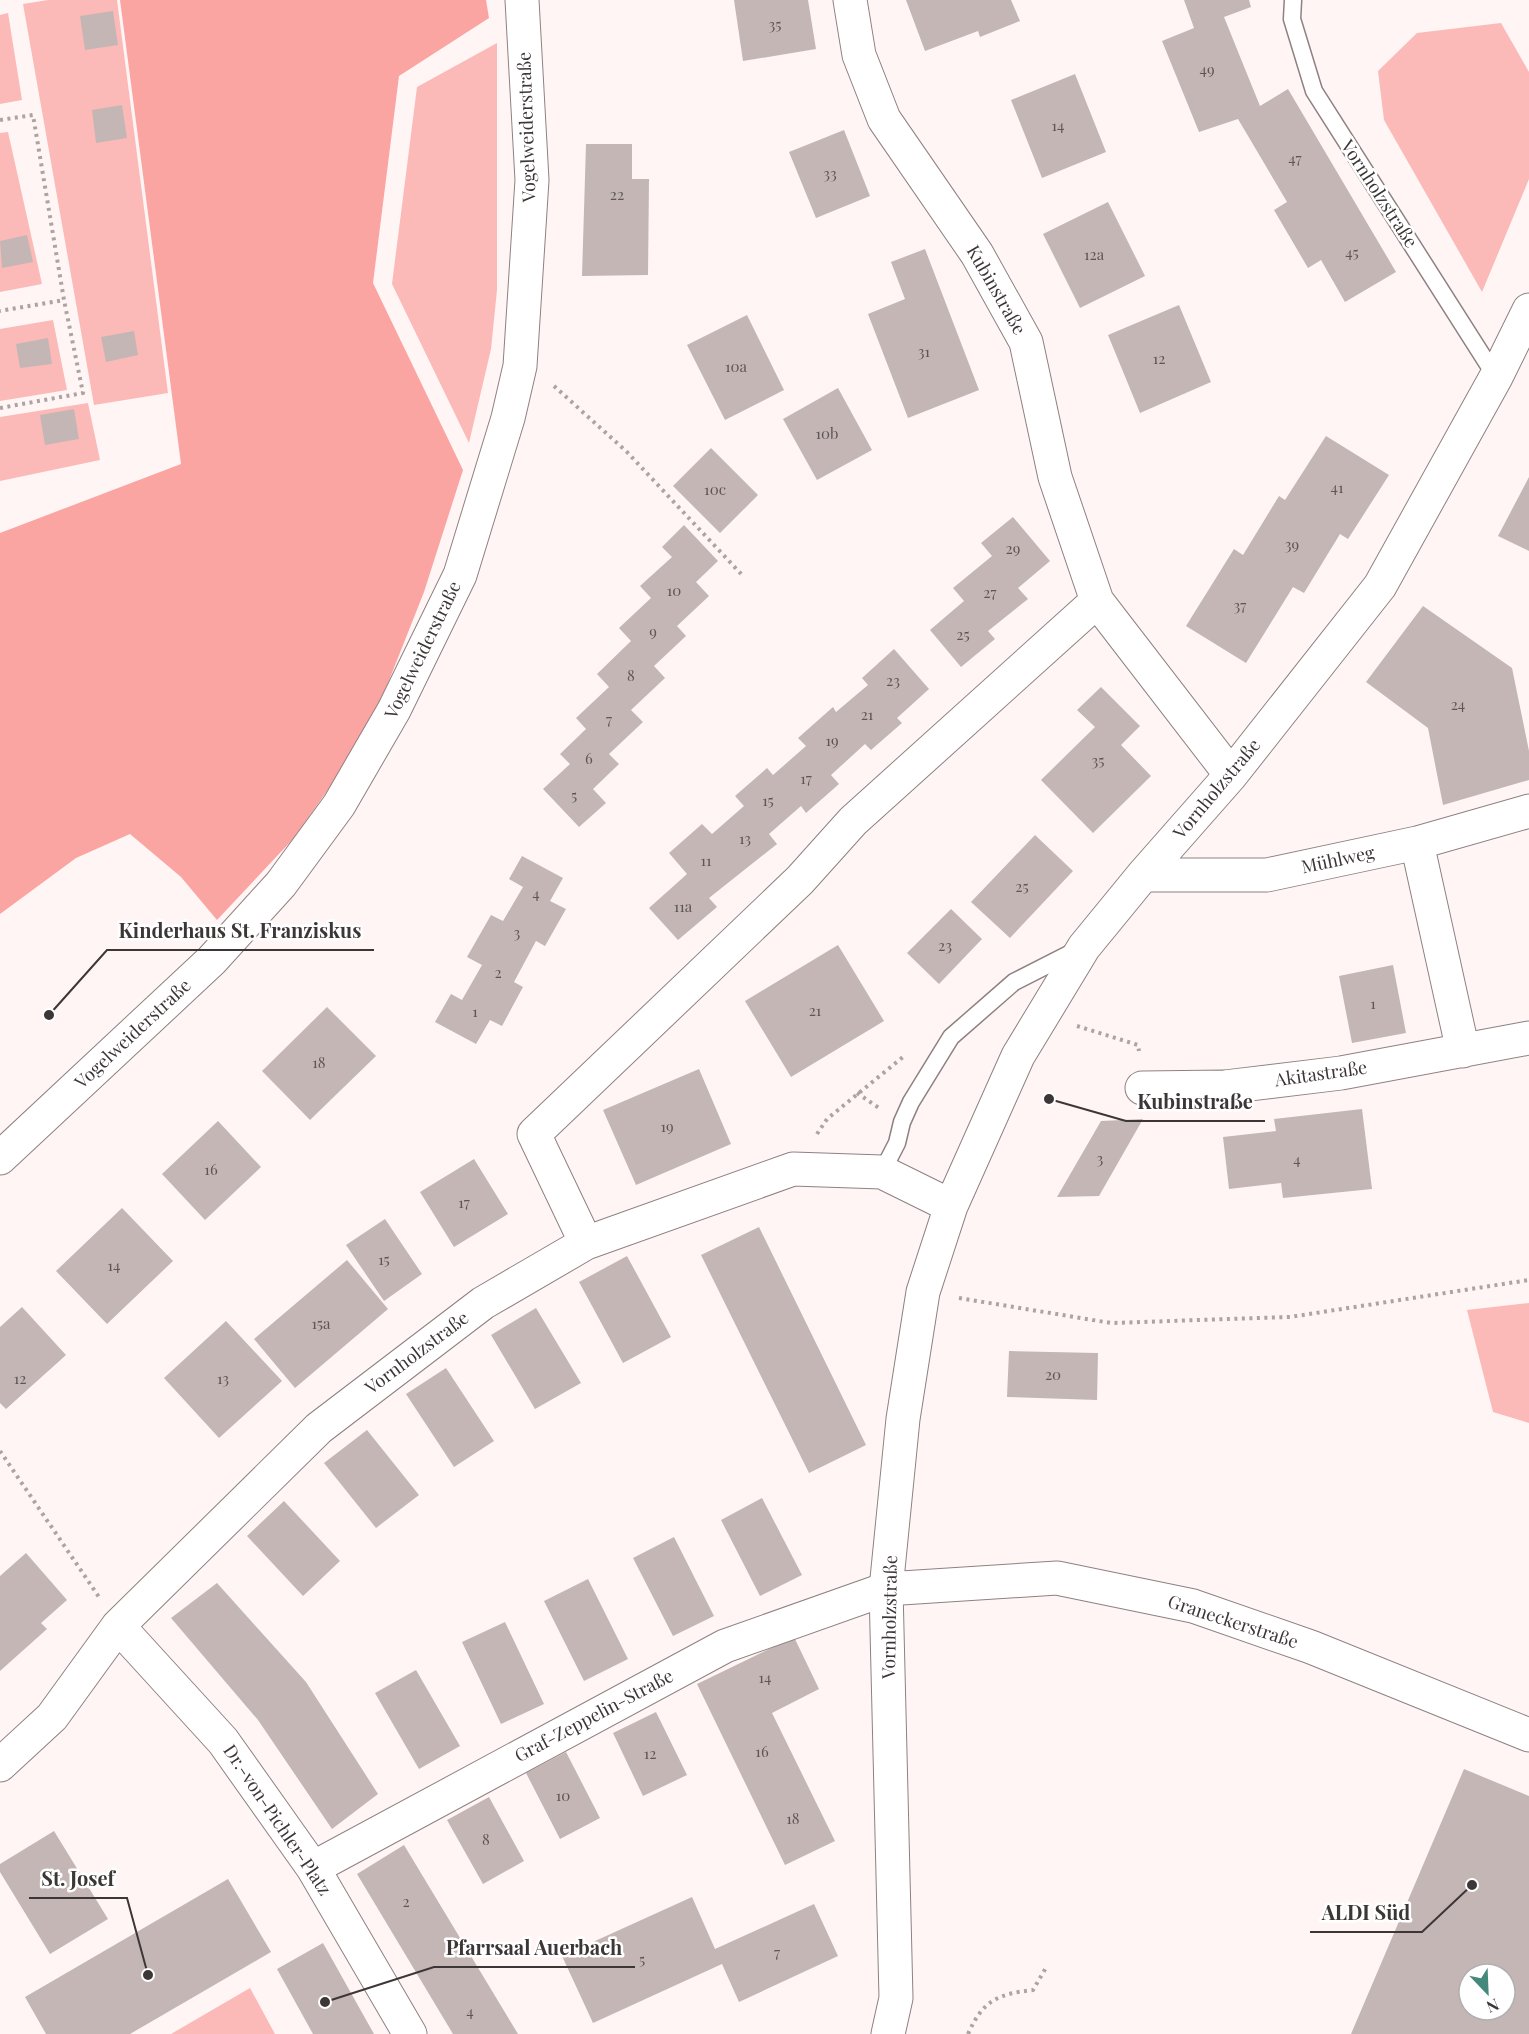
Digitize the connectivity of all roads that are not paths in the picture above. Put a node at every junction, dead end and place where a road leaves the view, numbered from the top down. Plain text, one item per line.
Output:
1 (522, 0) edge
2 (850, 0) edge
3 (1293, 0) edge
4 (1529, 310) edge
5 (1496, 377) junction
6 (1097, 601) junction
7 (1231, 775) junction
8 (1529, 811) edge
9 (1417, 843) junction
10 (1143, 875) junction
11 (1084, 947) junction
12 (1529, 1038) edge
13 (1463, 1051) junction
14 (1142, 1088) road end
15 (0, 1158) edge
16 (882, 1172) junction
17 (951, 1206) junction
18 (586, 1243) junction
19 (886, 1589) junction
20 (118, 1626) junction
21 (1529, 1735) edge
22 (0, 1765) edge
23 (313, 1868) junction
24 (410, 2034) edge
25 (888, 2034) edge

1 - 15 street, Vogelweiderstraße
2 - 6 street, Kubinstraße
3 - 5 lane, Vornholzstraße
4 - 5 street, Vornholzstraße
5 - 7 street, Vornholzstraße
6 - 7 street, Kubinstraße
6 - 18 street
7 - 10 street, Vornholzstraße
8 - 9 street, Mühlweg
9 - 10 street, Mühlweg
9 - 13 street
10 - 11 street, Vornholzstraße
11 - 16 lane
11 - 17 street, Vornholzstraße
12 - 13 street, Akitastraße
13 - 14 street, Akitastraße
16 - 17 street, Vornholzstraße
16 - 18 street, Vornholzstraße
17 - 19 street, Vornholzstraße
18 - 20 street, Vornholzstraße
19 - 21 street, Graneckerstraße
19 - 23 street, Graf-Zeppelin-Straße
19 - 25 street, Vornholzstraße
20 - 22 street, Vornholzstraße
20 - 23 street, Dr.-von-Pichler-Platz
23 - 24 street, Dr.-von-Pichler-Platz

